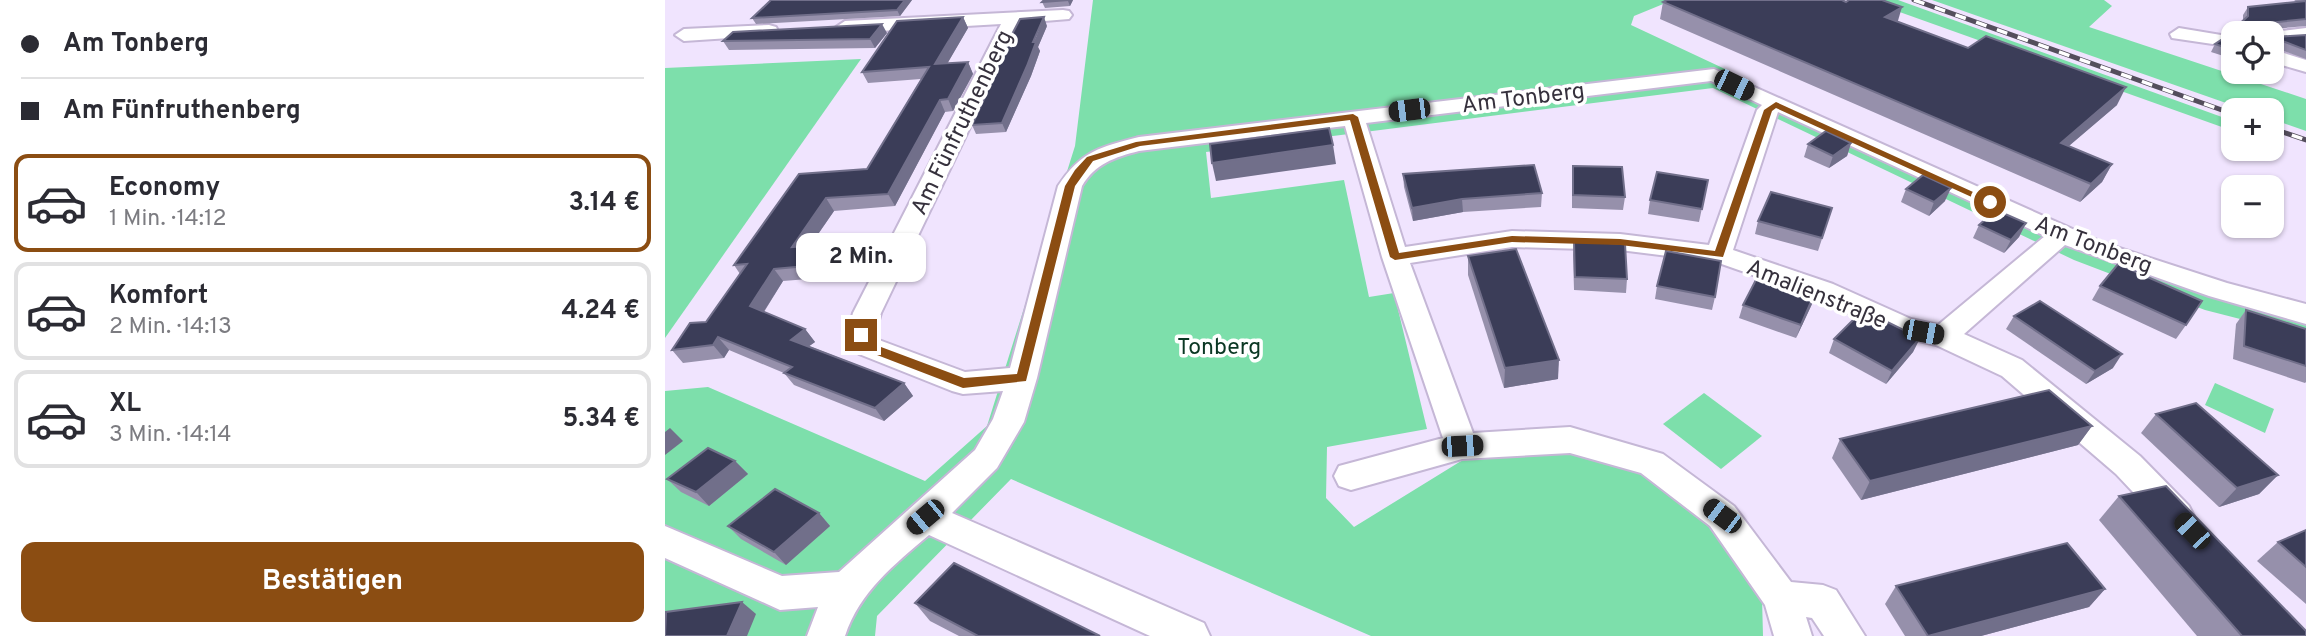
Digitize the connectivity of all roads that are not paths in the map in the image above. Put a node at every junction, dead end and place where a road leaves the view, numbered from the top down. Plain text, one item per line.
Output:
1 (1063, 15) dead end
2 (1013, 18) junction
3 (824, 28) edge
4 (783, 30) edge
5 (2179, 34) dead end
6 (2306, 34) edge
7 (684, 35) dead end
8 (2284, 36) edge
9 (2221, 40) edge
10 (2284, 59) edge
11 (2306, 66) edge
12 (1776, 104) junction
13 (1353, 117) junction
14 (2062, 235) junction
15 (1719, 254) junction
16 (1395, 257) junction
17 (2306, 314) edge
18 (1943, 336) junction
19 (1022, 378) junction
20 (1462, 446) junction
21 (1352, 476) dead end
22 (925, 517) junction
23 (2201, 540) edge
24 (672, 555) edge
25 (848, 587) junction
26 (1780, 598) junction
27 (826, 636) edge
28 (1191, 636) edge
29 (1793, 636) edge
30 (1846, 636) edge

1 - 2 street, Am Fünfruthenberg
2 - 3 street, Am Fünfruthenberg
2 - 19 street, Am Fünfruthenberg
4 - 7 street
5 - 9 street
6 - 8 street
10 - 11 street
12 - 13 street, Am Tonberg
12 - 14 street, Am Tonberg
12 - 15 street
13 - 16 street
13 - 19 street, Am Tonberg
14 - 17 street, Am Tonberg
14 - 18 street
15 - 16 street, Amalienstraße
15 - 18 street, Amalienstraße
16 - 20 street
18 - 23 street, Amalienstraße
19 - 22 street, Am Tonberg
20 - 21 street
20 - 26 street
22 - 25 street, Am Tonberg
22 - 28 street
24 - 25 street
25 - 27 street, Am Tonberg
26 - 29 street
26 - 30 street

